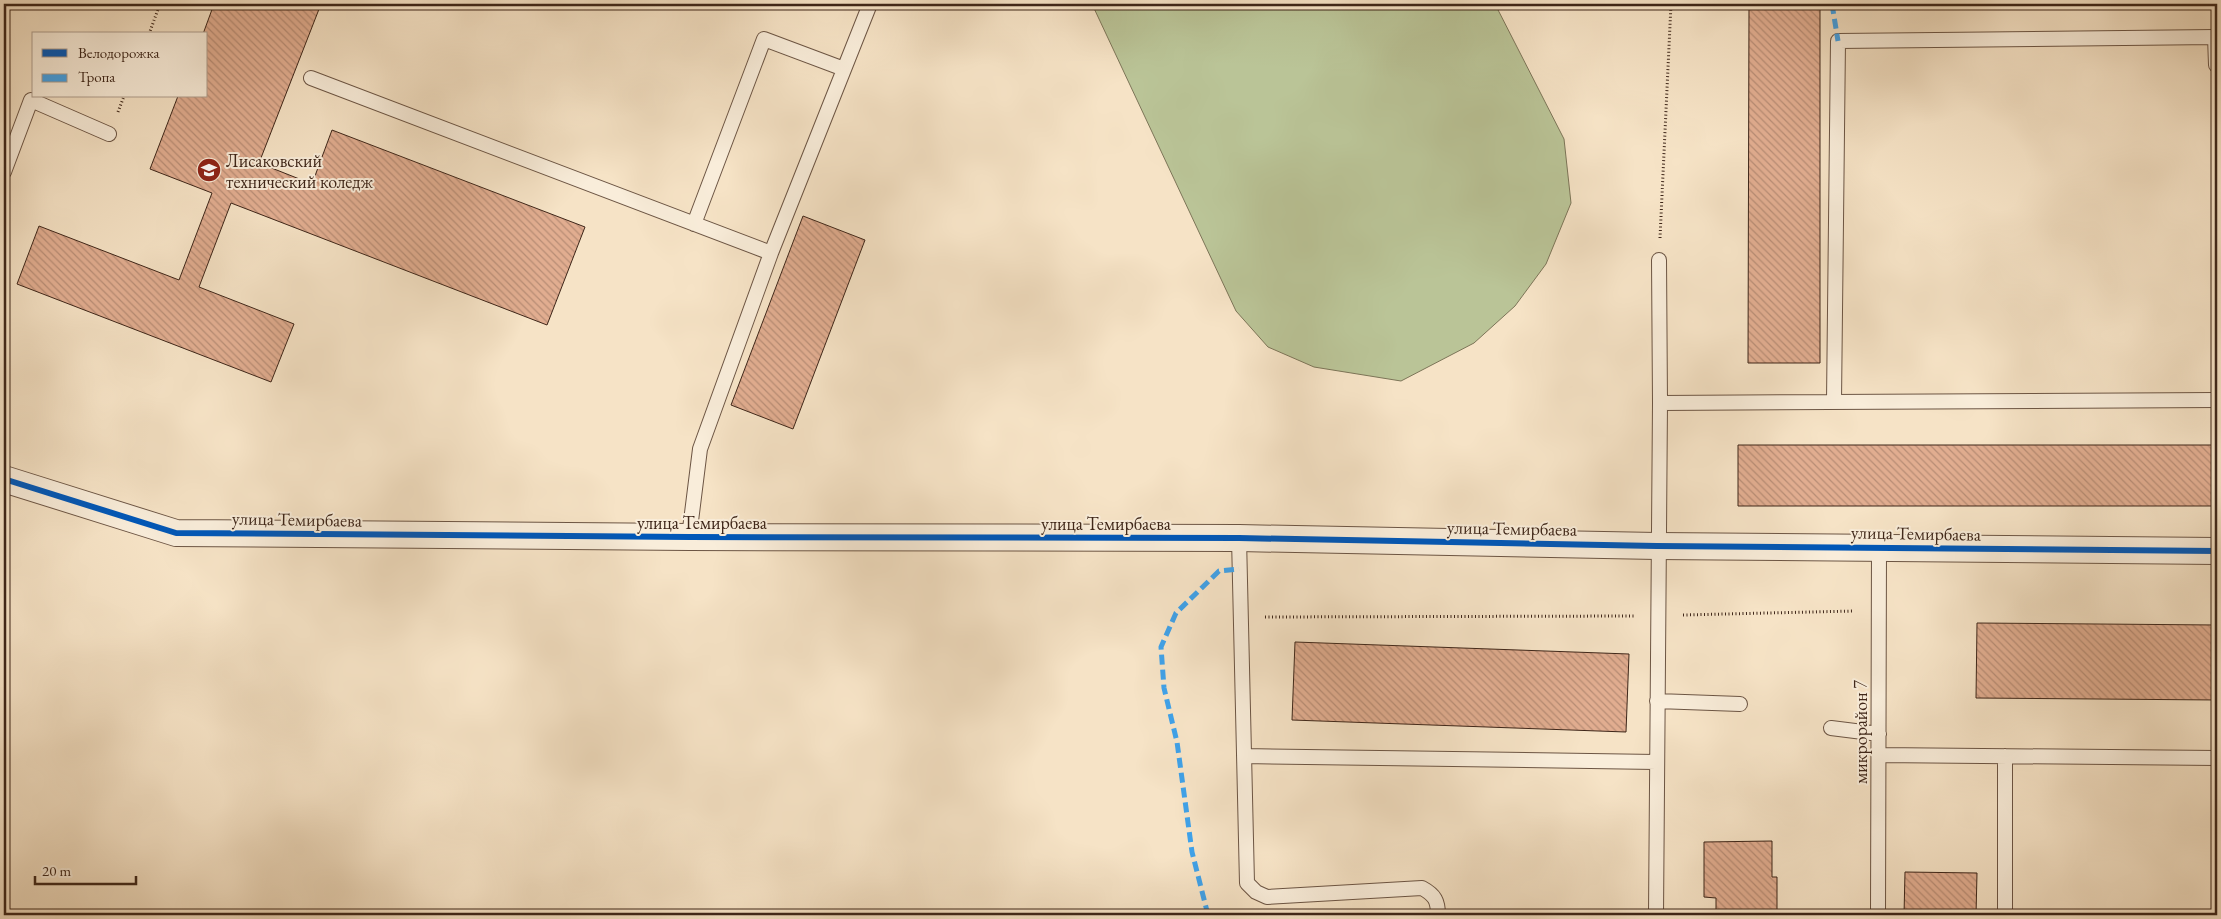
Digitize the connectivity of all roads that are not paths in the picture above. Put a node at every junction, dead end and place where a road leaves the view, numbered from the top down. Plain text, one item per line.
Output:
1 (870, 4) edge
2 (2217, 65) edge
3 (844, 69) junction
4 (311, 78) dead end
5 (109, 134) dead end
6 (4, 172) edge
7 (694, 224) junction
8 (771, 253) junction
9 (1659, 260) road end
10 (2217, 400) edge
11 (1834, 401) junction
12 (1660, 403) junction
13 (4, 479) edge
14 (689, 537) junction
15 (1239, 538) junction
16 (1658, 546) junction
17 (1879, 548) junction
18 (2217, 551) edge
19 (1657, 701) junction
20 (1740, 704) dead end
21 (1831, 728) dead end
22 (1879, 734) junction
23 (1879, 755) junction
24 (1244, 756) junction
25 (2005, 756) junction
26 (2217, 758) edge
27 (1656, 762) junction
28 (1438, 915) edge
29 (1656, 915) edge
30 (1878, 915) edge
31 (2005, 915) edge

1 - 3 lane
2 - 11 lane
3 - 7 lane
3 - 8 lane
4 - 7 lane
5 - 6 lane
7 - 8 lane
8 - 14 lane
9 - 12 lane
10 - 11 lane
11 - 12 lane
12 - 16 lane
13 - 14 street, улица Темирбаева
14 - 15 street, улица Темирбаева
15 - 16 street, улица Темирбаева
15 - 24 lane
16 - 17 street, улица Темирбаева
16 - 19 lane
17 - 18 street, улица Темирбаева
17 - 22 lane, микрорайон 7
19 - 20 lane
19 - 27 lane
21 - 22 lane
22 - 23 lane, микрорайон 7
23 - 25 lane
23 - 30 lane, микрорайон 7
24 - 27 lane
24 - 28 lane
25 - 26 lane
25 - 31 lane
27 - 29 lane

